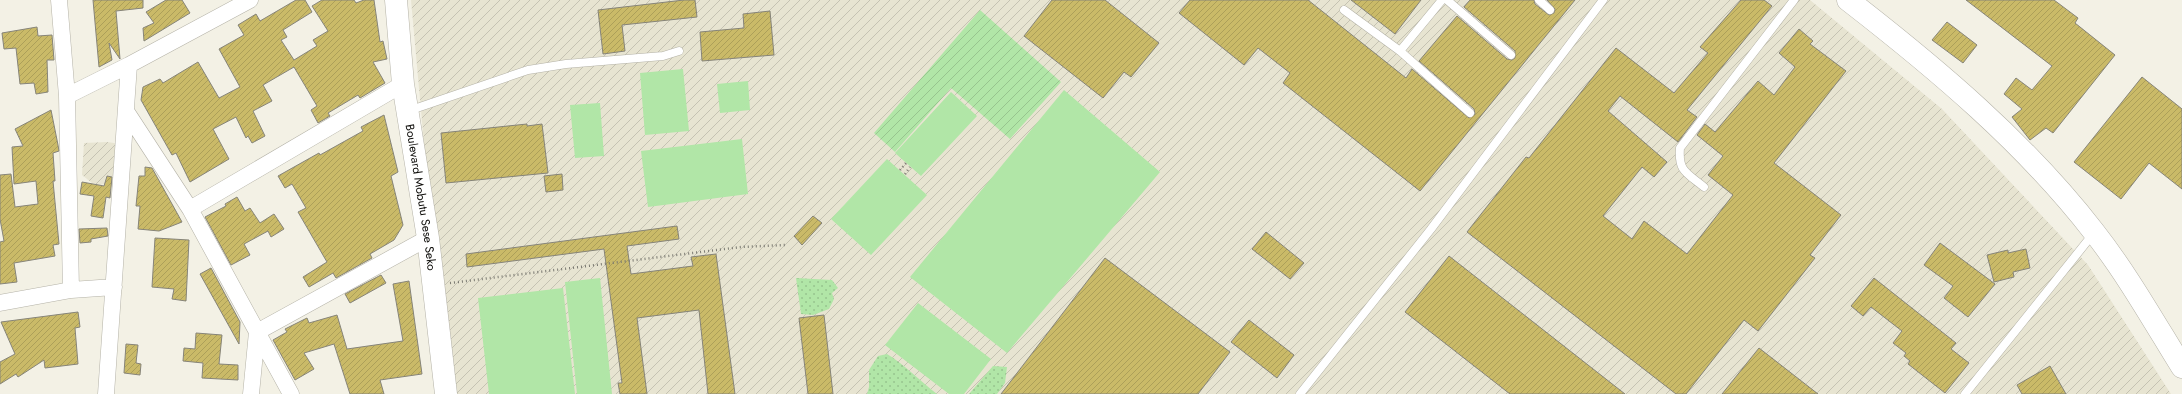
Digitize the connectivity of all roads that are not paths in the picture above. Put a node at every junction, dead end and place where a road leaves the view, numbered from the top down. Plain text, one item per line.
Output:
1 (59, 0) edge
2 (250, 0) edge
3 (396, 0) edge
4 (1442, 0) edge
5 (1447, 0) edge
6 (1539, 0) edge
7 (1603, 0) edge
8 (1794, 0) edge
9 (1848, 0) edge
10 (226, 6) edge
11 (1344, 10) dead end
12 (1550, 10) dead end
13 (679, 51) dead end
14 (1400, 51) junction
15 (1511, 55) dead end
16 (129, 65) junction
17 (403, 84) junction
18 (67, 96) junction
19 (126, 111) junction
20 (408, 111) junction
21 (1470, 113) dead end
22 (1704, 187) dead end
23 (190, 209) junction
24 (2094, 233) junction
25 (428, 238) junction
26 (114, 287) junction
27 (72, 290) junction
28 (0, 303) edge
29 (257, 332) junction
30 (2182, 367) edge
31 (106, 394) edge
32 (251, 394) edge
33 (291, 394) edge
34 (446, 394) edge
35 (1300, 394) edge
36 (1965, 394) edge

1 - 18 street
2 - 10 street
3 - 17 main road, Boulevard Mobutu Sese Seko
4 - 14 lane
5 - 15 lane
6 - 12 lane
7 - 35 lane
8 - 22 lane
9 - 24 main road
10 - 16 street
11 - 14 lane
13 - 20 lane
14 - 21 lane
16 - 18 street
16 - 19 street
17 - 20 main road, Boulevard Mobutu Sese Seko
17 - 23 street
18 - 27 street
19 - 23 street
19 - 26 street
20 - 25 main road, Boulevard Mobutu Sese Seko
23 - 29 street
24 - 30 main road
24 - 36 lane
25 - 29 street
25 - 34 main road, Boulevard Mobutu Sese Seko
26 - 27 street
26 - 31 street
27 - 28 street
29 - 32 street
29 - 33 street

